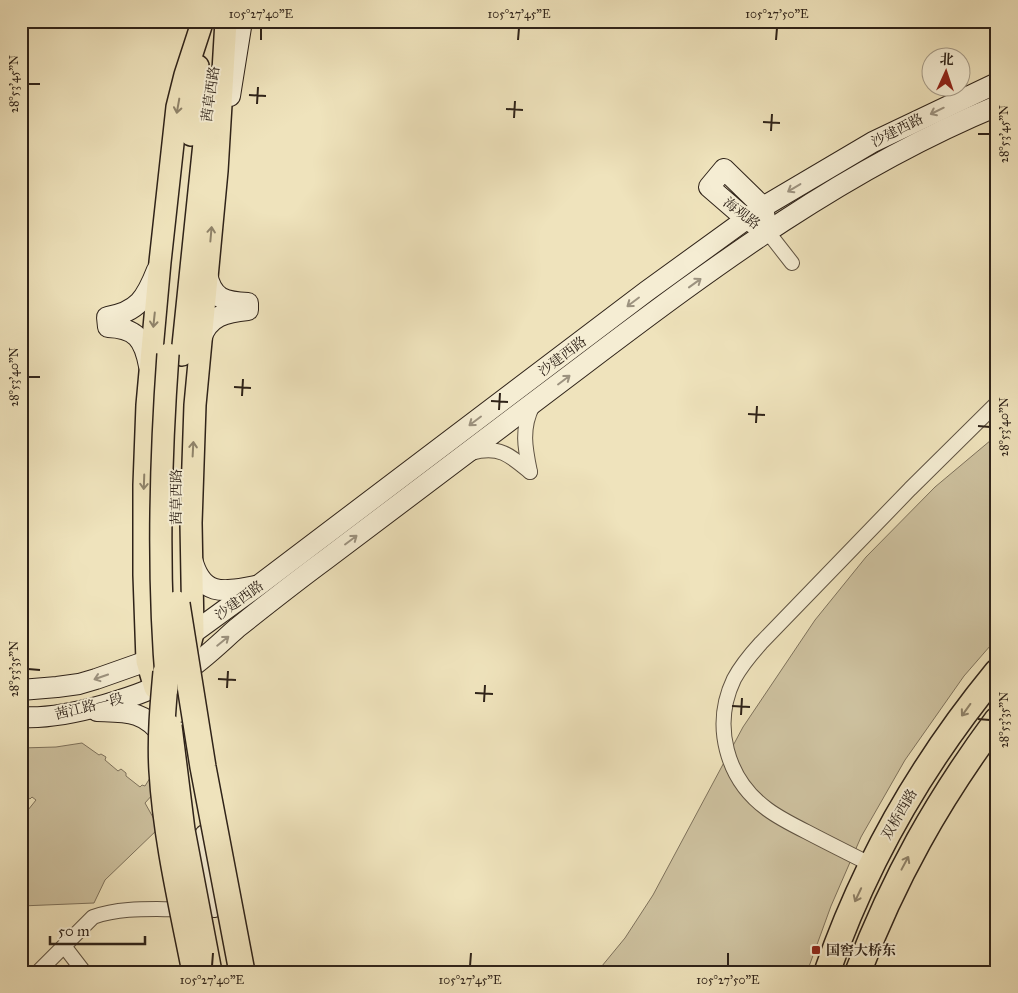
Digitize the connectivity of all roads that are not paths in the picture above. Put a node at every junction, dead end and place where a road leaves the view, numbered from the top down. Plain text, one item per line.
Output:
1 (224, 21) edge
2 (242, 21) edge
3 (202, 24) edge
4 (997, 83) edge
5 (997, 106) edge
6 (217, 172) junction
7 (763, 207) junction
8 (746, 219) junction
9 (767, 231) junction
10 (160, 262) junction
11 (792, 263) dead end
12 (207, 274) junction
13 (201, 339) junction
14 (175, 355) junction
15 (149, 368) junction
16 (536, 401) junction
17 (997, 403) edge
18 (463, 455) junction
19 (191, 523) junction
20 (143, 524) junction
21 (191, 557) junction
22 (259, 585) junction
23 (177, 604) junction
24 (193, 633) junction
25 (997, 672) edge
26 (163, 673) junction
27 (21, 690) edge
28 (84, 710) junction
29 (21, 717) edge
30 (997, 720) edge
31 (191, 731) junction
32 (163, 736) junction
33 (872, 865) junction
34 (246, 905) dead end
35 (214, 907) junction
36 (186, 909) junction
37 (64, 946) junction
38 (38, 972) edge
39 (84, 972) edge
40 (195, 972) edge
41 (211, 972) edge
42 (226, 972) edge
43 (242, 972) edge
44 (826, 972) edge
45 (858, 972) edge

1 - 6 main road
1 - 14 main road, 茜草西路
2 - 6 main road
3 -> 10 main road
3 - 14 main road, 茜草西路
4 -> 7 main road, 沙建西路
5 - 9 main road, 沙建西路
12 -> 6 main road
7 - 8 main road, 沙建西路
7 - 8 main road, 海观路
7 - 9 main road, 海观路
8 - 9 main road, 海观路
8 -> 22 main road, 沙建西路
9 - 11 street
16 -> 9 main road, 沙建西路
10 -> 15 main road
10 - 15 main road
12 - 13 main road
12 - 13 main road
19 -> 13 main road
14 - 23 main road, 茜草西路
14 - 26 main road, 茜草西路, bridge
15 -> 20 main road
16 - 18 main road, 沙建西路
16 - 18 street
17 - 33 street
26 -> 18 main road, 沙建西路
19 - 20 main road
19 - 21 main road
20 - 26 main road
21 - 22 main road
21 - 24 main road
22 - 24 main road, 沙建西路
23 - 42 main road, 茜草西路, bridge
23 - 43 highway, bridge
24 - 26 main road
24 - 26 main road, 沙建西路
25 -> 33 highway, 双桥西路
26 -> 27 main road, 茜江路一段
26 - 28 main road, 茜江路一段
26 - 31 main road
26 - 32 main road
26 - 40 highway, bridge
26 - 41 main road, 茜草西路, bridge
28 - 29 main road, 茜江路一段
28 - 32 main road
45 -> 30 highway, 双桥西路
31 - 32 main road
31 - 35 main road
32 - 36 main road
33 -> 44 highway, 双桥西路
34 - 35 street
35 - 36 street
36 - 37 street
37 - 38 street
37 - 39 street

